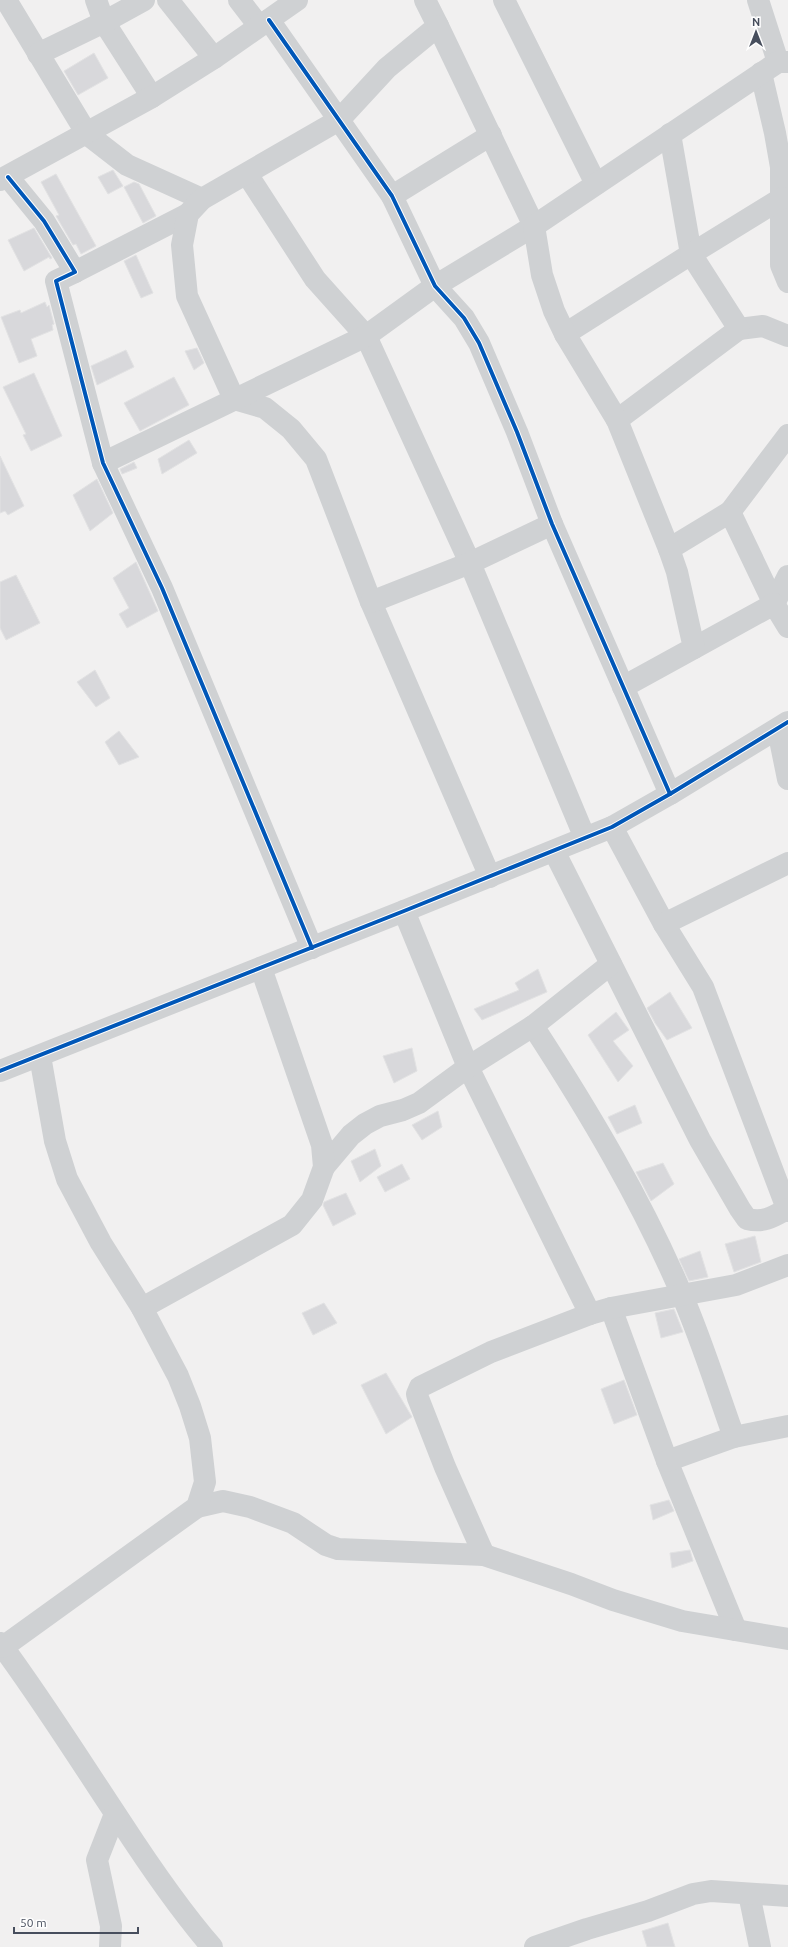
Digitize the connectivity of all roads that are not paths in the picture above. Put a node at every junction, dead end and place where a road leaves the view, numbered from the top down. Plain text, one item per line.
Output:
1 (6, 0) edge
2 (96, 0) edge
3 (144, 0) edge
4 (168, 0) edge
5 (239, 0) edge
6 (425, 0) edge
7 (504, 0) edge
8 (758, 0) edge
9 (292, 1) edge
10 (104, 22) junction
11 (8, 23) edge
12 (264, 23) junction
13 (438, 26) junction
14 (38, 54) junction
15 (214, 58) junction
16 (776, 66) edge
17 (152, 97) junction
18 (339, 120) junction
19 (87, 134) junction
20 (670, 134) junction
21 (491, 135) junction
22 (784, 166) edge
23 (247, 174) junction
24 (4, 178) edge
25 (596, 184) junction
26 (392, 196) junction
27 (782, 198) junction
28 (195, 207) junction
29 (534, 226) junction
30 (691, 254) junction
31 (786, 270) edge
32 (75, 272) junction
33 (435, 286) junction
34 (740, 329) junction
35 (565, 334) junction
36 (366, 336) junction
37 (788, 336) edge
38 (234, 399) junction
39 (618, 420) junction
40 (788, 435) edge
41 (103, 463) junction
42 (730, 512) junction
43 (552, 524) junction
44 (669, 549) junction
45 (470, 563) junction
46 (788, 576) edge
47 (371, 602) junction
48 (774, 604) junction
49 (788, 627) edge
50 (694, 648) junction
51 (623, 687) junction
52 (783, 726) edge
53 (788, 779) edge
54 (670, 794) junction
55 (612, 827) junction
56 (585, 838) junction
57 (554, 851) junction
58 (788, 864) edge
59 (490, 877) junction
60 (404, 912) junction
61 (664, 924) junction
62 (312, 948) junction
63 (611, 964) junction
64 (261, 968) junction
65 (533, 1026) junction
66 (40, 1056) junction
67 (468, 1067) junction
68 (0, 1071) edge
69 (324, 1167) junction
70 (788, 1210) edge
71 (788, 1265) edge
72 (682, 1296) junction
73 (142, 1308) junction
74 (611, 1308) junction
75 (590, 1314) junction
76 (788, 1426) edge
77 (734, 1437) junction
78 (667, 1461) junction
79 (205, 1482) junction
80 (223, 1500) junction
81 (197, 1507) junction
82 (484, 1555) junction
83 (736, 1630) junction
84 (788, 1639) edge
85 (1, 1645) edge
86 (115, 1814) junction
87 (750, 1894) junction
88 (788, 1896) edge
89 (110, 1947) edge
90 (212, 1947) edge
91 (535, 1947) edge
92 (760, 1947) edge

1 - 11 street
2 - 10 street
3 - 10 street
4 - 15 street
5 - 12 street
6 - 13 street
7 - 25 street
8 - 16 street
9 - 12 street
10 - 14 street
10 - 17 street
11 - 14 street
12 - 15 street
12 - 18 street
13 - 18 street
13 - 21 street
14 - 19 street
15 - 17 street
16 - 20 street
16 - 22 street
17 - 19 street
18 - 23 street
18 - 26 street
19 - 24 street
19 - 28 street
20 - 25 street
20 - 30 street
21 - 26 street
21 - 29 street
22 - 27 street
23 - 28 street
23 - 36 street
24 - 32 street
25 - 29 street
26 - 33 street
27 - 30 street
27 - 31 street
28 - 32 street
28 - 38 street
29 - 33 street
29 - 35 street
30 - 34 street
30 - 35 street
32 - 41 street
33 - 36 street
33 - 43 street
34 - 37 street
34 - 39 street
35 - 39 street
36 - 38 street
36 - 45 street
38 - 41 street
38 - 47 street
39 - 44 street
40 - 42 street
41 - 62 street
42 - 44 street
42 - 48 street
43 - 45 street
43 - 51 street
44 - 50 street
45 - 47 street
45 - 56 street
46 - 48 street
47 - 59 street
48 - 49 street
48 - 50 street
50 - 51 street
51 - 54 street
52 - 53 street
52 - 54 street
54 - 55 street
55 - 56 street
55 - 61 street
56 - 57 street
57 - 59 street
57 - 63 street
58 - 61 street
59 - 60 street
60 - 62 street
60 - 67 street
61 - 70 street
62 - 64 street
63 - 65 street
63 - 70 street
64 - 66 street
64 - 69 street
65 - 67 street
65 - 72 street
66 - 68 street
66 - 73 street
67 - 69 street
67 - 75 street
69 - 73 street
71 - 72 street
72 - 74 street
72 - 77 street
73 - 79 street
74 - 75 street
74 - 78 street
75 - 82 street
76 - 77 street
77 - 78 street
78 - 83 street
79 - 80 street
79 - 81 street
80 - 81 street
80 - 82 street
81 - 85 street
82 - 83 street
83 - 84 street
85 - 86 street
86 - 89 street
86 - 90 street
87 - 88 street
87 - 91 street
87 - 92 street

